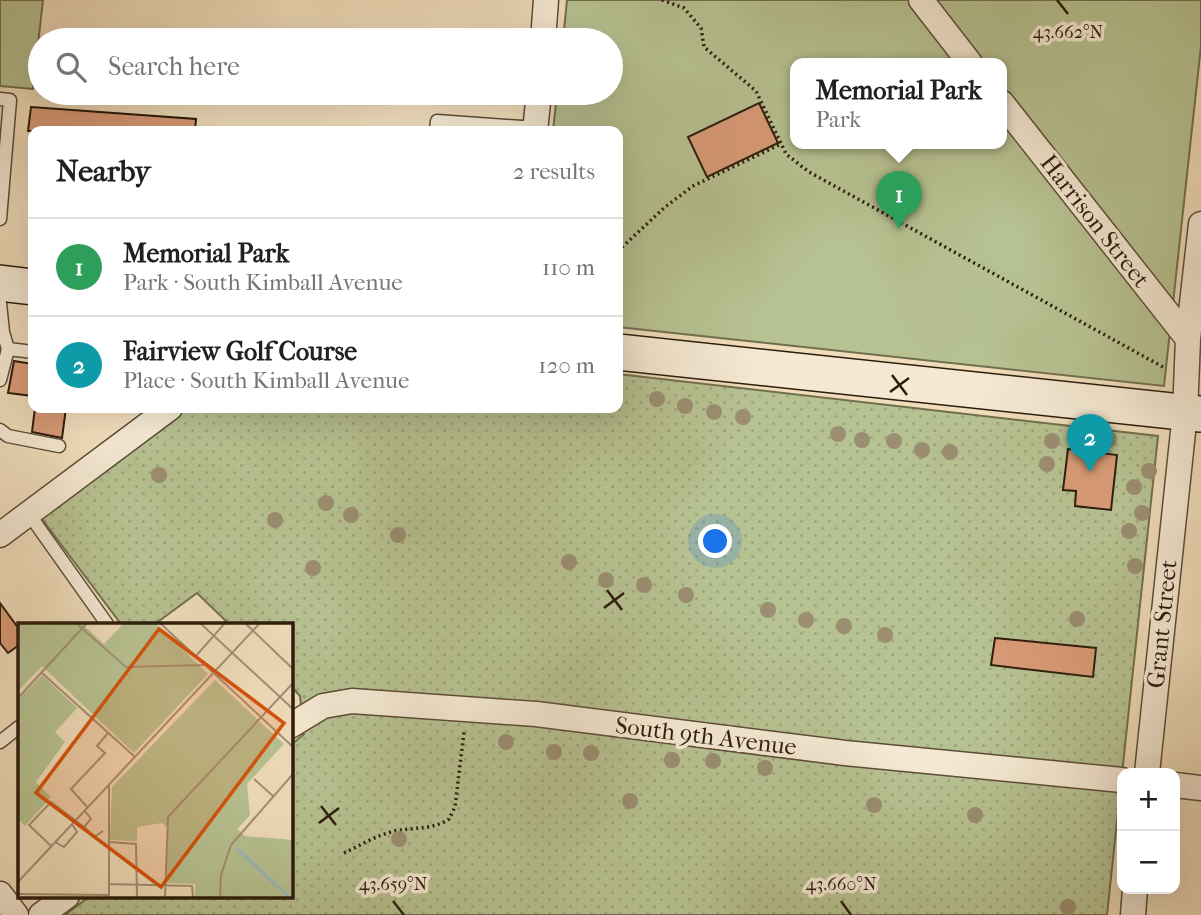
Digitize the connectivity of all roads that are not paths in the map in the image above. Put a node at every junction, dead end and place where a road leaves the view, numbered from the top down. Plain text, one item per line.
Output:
1 (546, 0) edge
2 (921, 0) edge
3 (544, 28) edge
4 (966, 58) edge
5 (0, 99) edge
6 (538, 105) edge
7 (1007, 109) edge
8 (436, 126) edge
9 (492, 126) edge
10 (536, 126) edge
11 (0, 219) edge
12 (1201, 224) edge
13 (1199, 265) edge
14 (0, 283) edge
15 (28, 286) edge
16 (0, 303) edge
17 (1188, 339) junction
18 (8, 348) junction
19 (28, 351) edge
20 (623, 353) edge
21 (0, 380) edge
22 (163, 413) edge
23 (1193, 413) edge
24 (0, 429) edge
25 (59, 446) dead end
26 (29, 514) junction
27 (0, 535) edge
28 (106, 623) edge
29 (292, 725) edge
30 (18, 728) edge
31 (0, 742) edge
32 (1148, 768) edge
33 (1117, 780) edge
34 (1180, 786) edge
35 (1201, 788) edge
36 (0, 894) edge
37 (1135, 894) edge
38 (64, 898) edge
39 (16, 915) edge
40 (41, 915) edge
41 (1133, 915) edge

1 - 3 street
2 - 4 street
5 - 11 lane
6 - 10 street
7 - 17 street, Harrison Street
8 - 9 lane
12 - 13 street, Grant Street
13 - 17 street, Grant Street
14 - 15 street
16 - 18 lane
17 - 23 street, Grant Street
18 - 19 lane
18 - 21 lane
20 - 23 street
22 - 26 street
23 - 32 street, Grant Street
24 - 25 lane
26 - 27 street
26 - 28 lane
29 - 33 street, South 9th Avenue
30 - 31 lane
34 - 35 street
36 - 39 street
37 - 41 street
38 - 40 street

